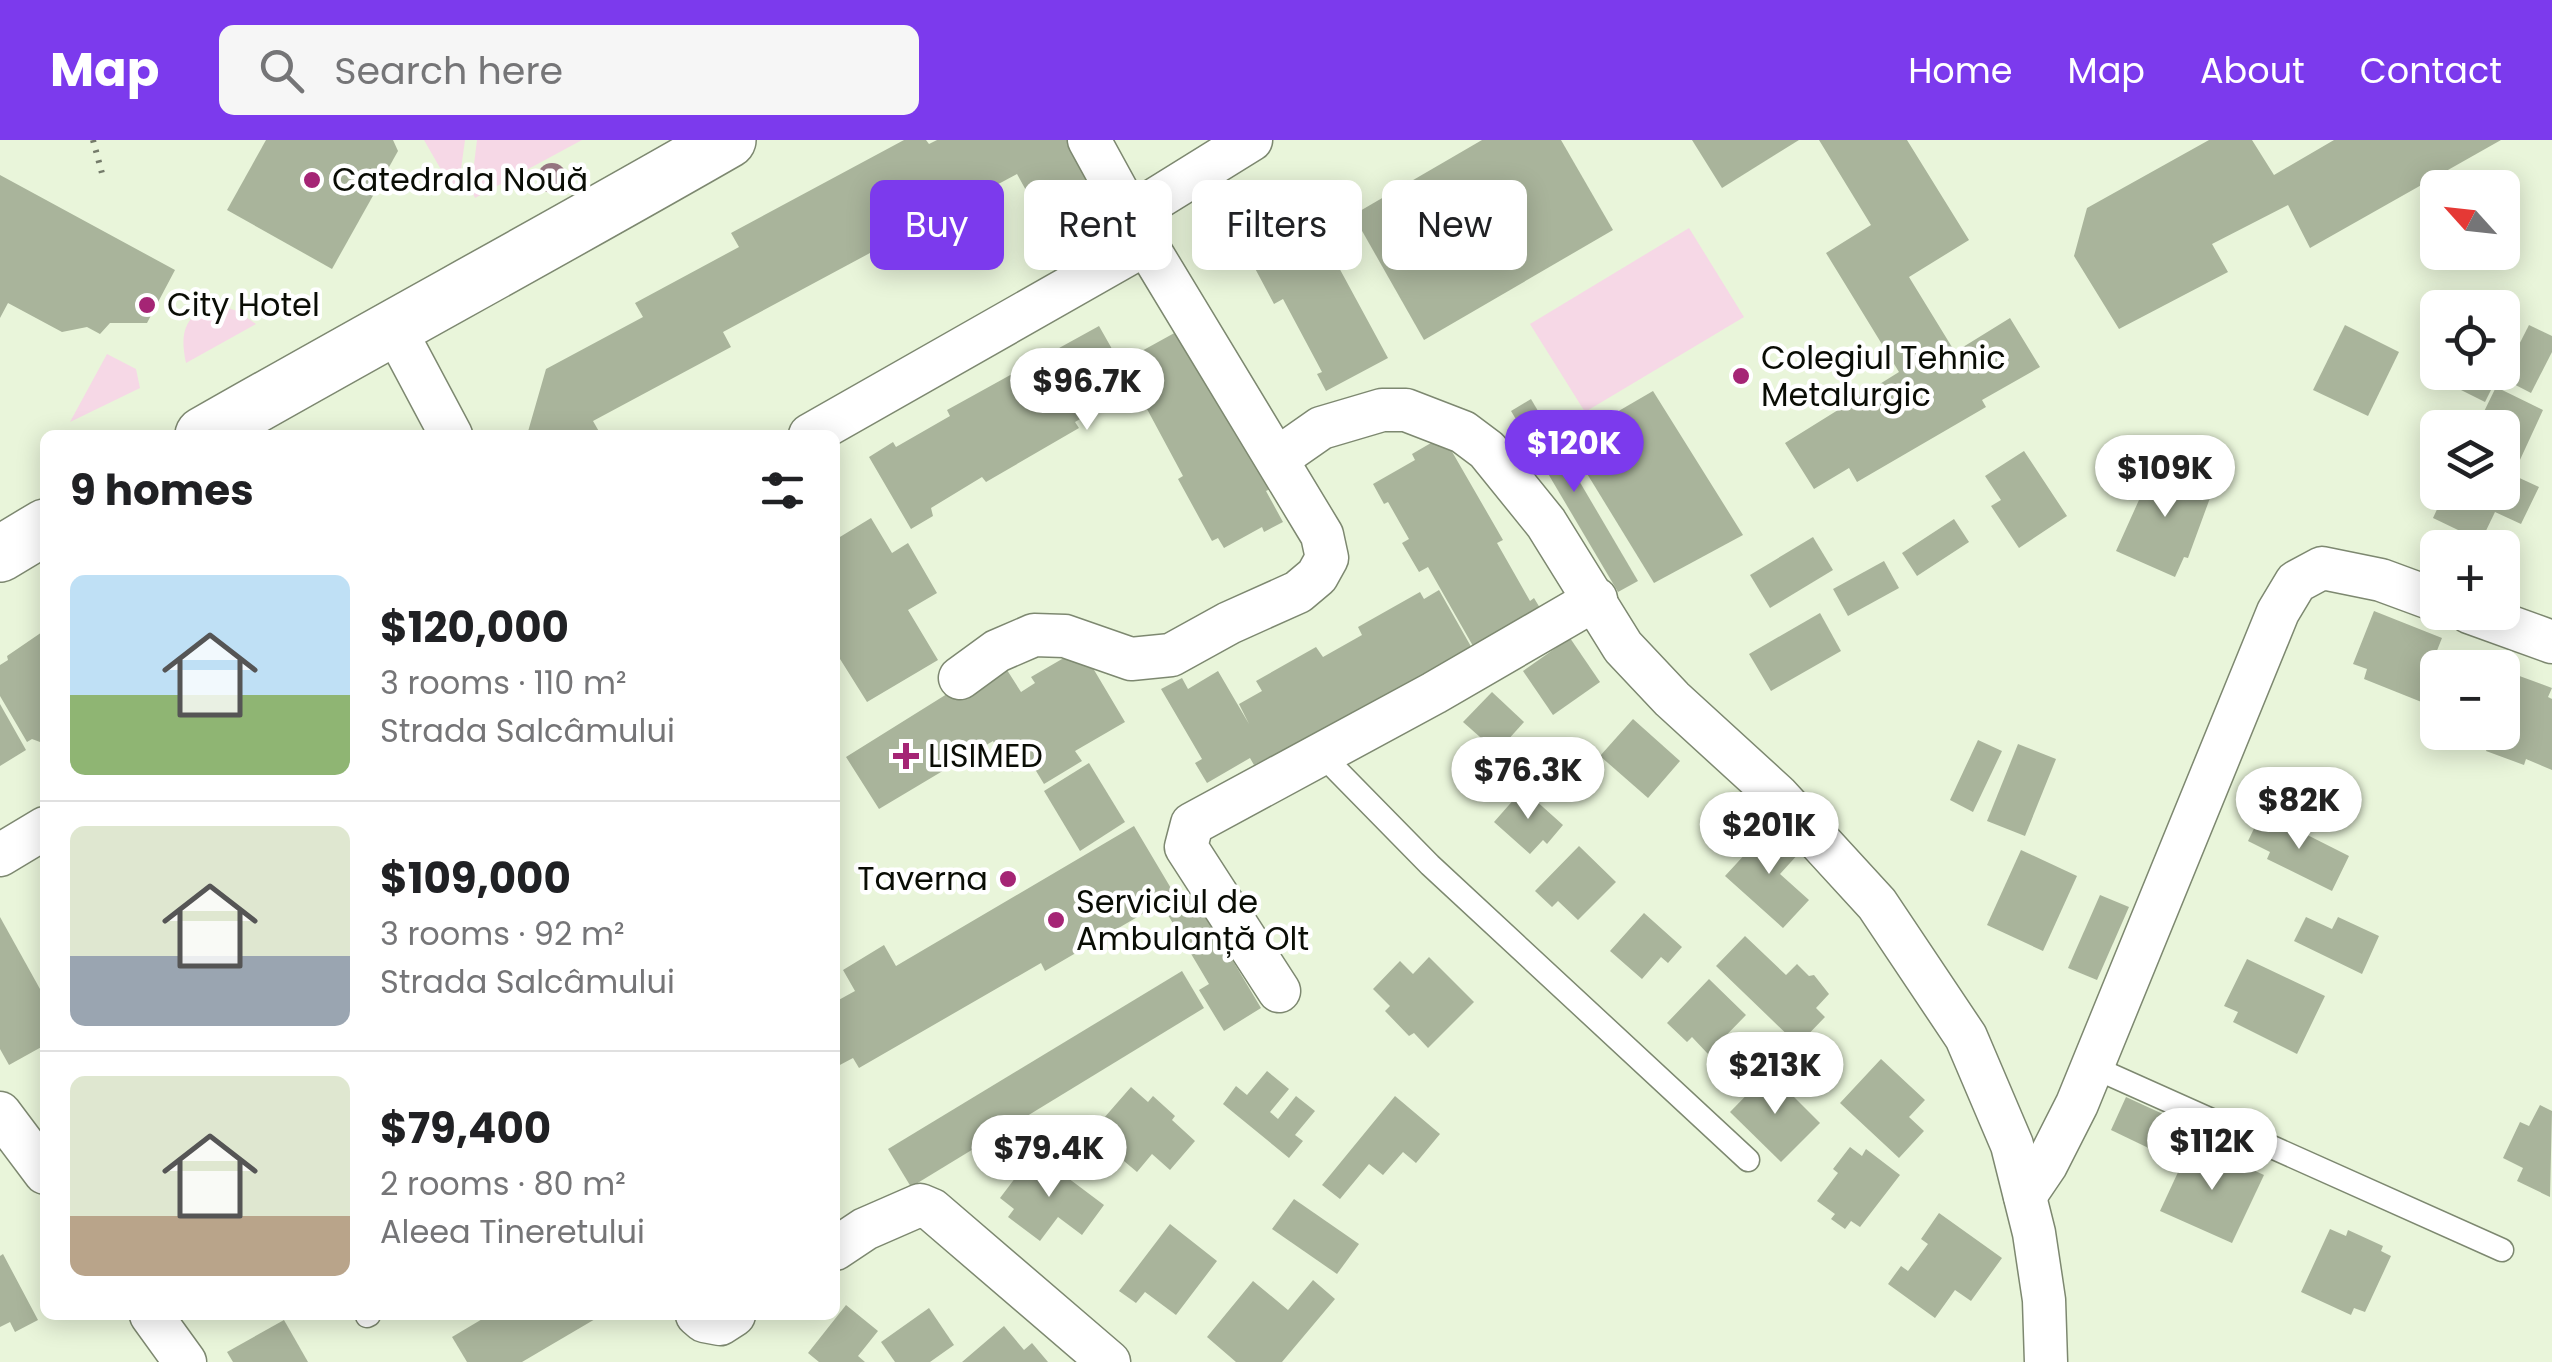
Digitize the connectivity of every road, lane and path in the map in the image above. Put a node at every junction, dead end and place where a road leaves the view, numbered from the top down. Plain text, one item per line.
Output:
1 (93, 140) edge
2 (728, 140) edge
3 (1090, 140) edge
4 (1251, 140) edge
5 (104, 177) dead end
6 (1112, 180) edge
7 (1172, 202) edge
8 (1073, 270) edge
9 (1163, 270) edge
10 (393, 326) junction
11 (213, 430) edge
12 (447, 430) edge
13 (818, 430) edge
14 (1278, 458) junction
15 (40, 531) edge
16 (0, 554) edge
17 (2420, 594) edge
18 (1596, 599) junction
19 (2519, 630) edge
20 (2552, 642) edge
21 (960, 678) dead end
22 (1321, 754) junction
23 (40, 831) edge
24 (0, 855) edge
25 (1279, 991) dead end
26 (2092, 1067) junction
27 (0, 1113) edge
28 (40, 1156) edge
29 (1748, 1160) dead end
30 (2025, 1196) junction
31 (840, 1246) edge
32 (2502, 1250) dead end
33 (154, 1320) edge
34 (703, 1320) edge
35 (726, 1320) edge
36 (186, 1362) edge
37 (1109, 1362) edge
38 (2046, 1362) edge

1 - 5 path
2 - 10 main road
3 - 6 street
4 - 7 street
8 - 13 street
9 - 14 street
10 - 11 main road
10 - 12 street
14 - 18 street
14 - 21 street
15 - 16 main road
17 - 26 street
18 - 22 street
18 - 30 street
19 - 20 street
22 - 25 street
22 - 29 lane
23 - 24 street
26 - 30 street
26 - 32 lane
27 - 28 street
30 - 38 street
31 - 37 street
33 - 36 street
34 - 35 street

